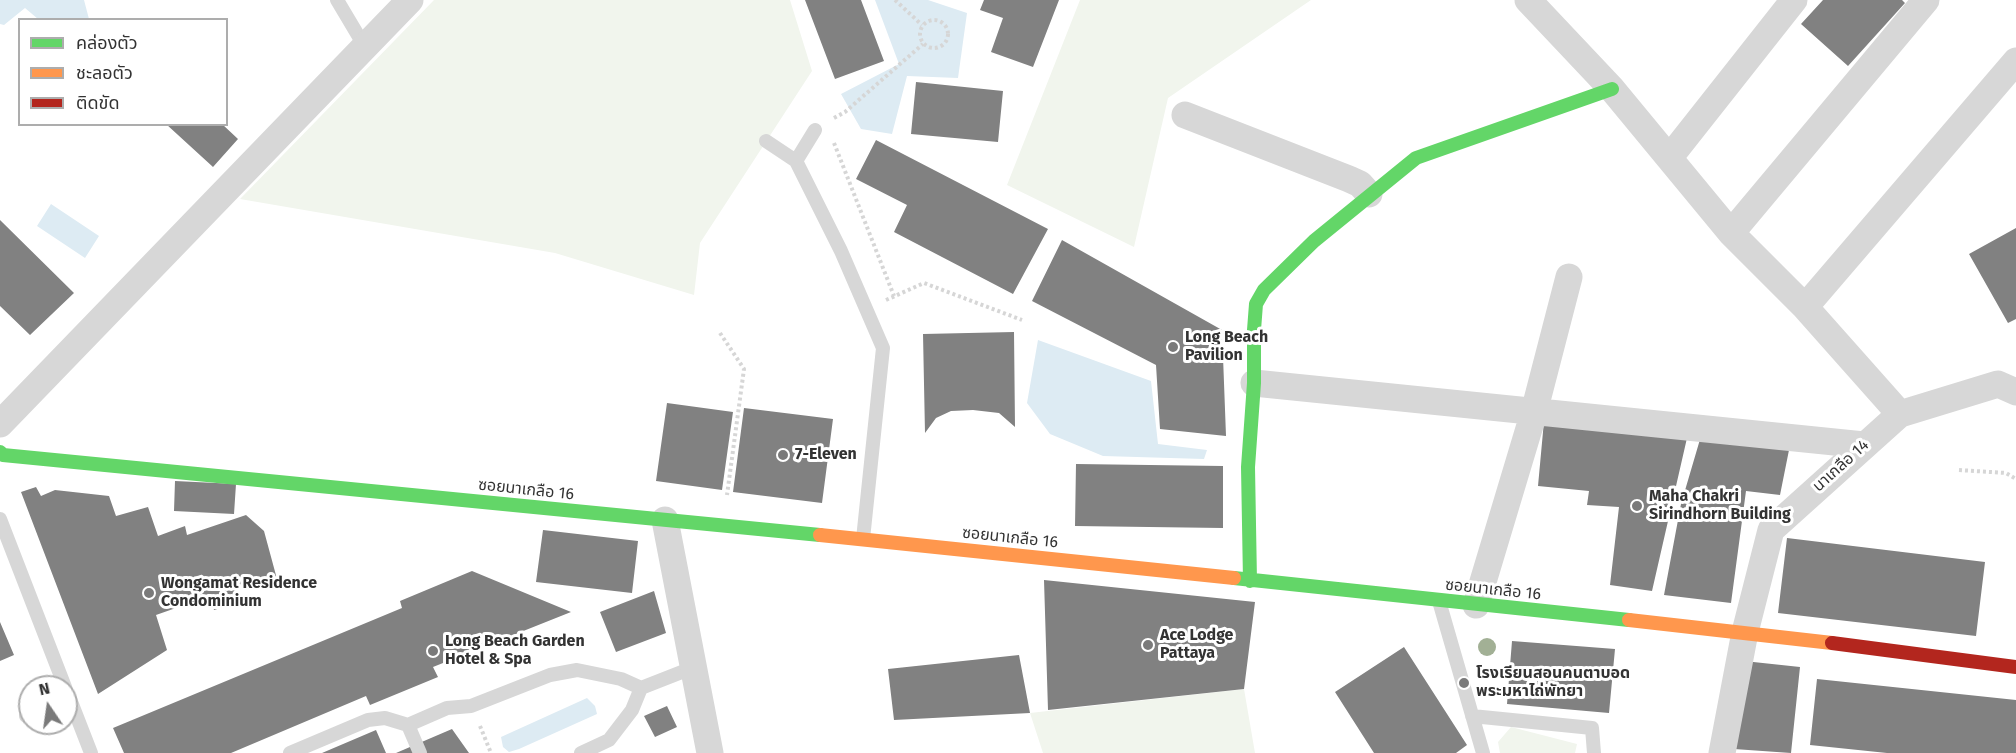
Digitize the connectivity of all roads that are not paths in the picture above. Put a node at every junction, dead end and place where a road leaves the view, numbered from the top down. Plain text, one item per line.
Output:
1 (337, 0) edge
2 (410, 0) edge
3 (1528, 0) edge
4 (1794, 0) edge
5 (1926, 0) edge
6 (365, 47) junction
7 (2016, 61) edge
8 (1612, 89) junction
9 (1185, 115) dead end
10 (815, 130) dead end
11 (766, 141) dead end
12 (1670, 157) junction
13 (796, 161) junction
14 (1369, 194) junction
15 (1731, 233) junction
16 (1569, 277) dead end
17 (1805, 307) junction
18 (1254, 383) junction
19 (2016, 392) edge
20 (1534, 412) junction
21 (1900, 414) junction
22 (0, 423) edge
23 (1864, 445) junction
24 (0, 452) edge
25 (0, 519) edge
26 (665, 520) junction
27 (863, 539) junction
28 (1250, 581) junction
29 (1439, 601) junction
30 (1476, 604) junction
31 (1745, 632) junction
32 (2016, 667) edge
33 (692, 668) junction
34 (60, 675) edge
35 (641, 688) junction
36 (1472, 716) junction
37 (78, 721) edge
38 (408, 725) junction
39 (91, 753) edge
40 (290, 753) edge
41 (420, 753) edge
42 (580, 753) edge
43 (710, 753) edge
44 (1483, 753) edge
45 (1594, 753) edge
46 (1722, 753) edge

1 - 6 lane
2 - 6 street
3 - 8 street
4 - 12 street
5 - 15 street
6 - 22 street
7 - 17 street
8 - 12 street
8 - 14 street
9 - 14 street
10 - 13 lane
11 - 13 lane
12 - 15 street
13 - 27 lane
14 - 18 street
15 - 17 street
16 - 20 street
17 - 21 street
18 - 20 street
18 - 28 street
19 - 21 street, นาเกลือ 14
20 - 23 street
20 - 30 street
21 - 23 street, นาเกลือ 14
23 - 31 street, นาเกลือ 14
24 - 26 street, ซอยนาเกลือ 16
25 - 34 lane
26 - 27 street, ซอยนาเกลือ 16
26 - 33 street
27 - 28 street, ซอยนาเกลือ 16
28 - 29 street, ซอยนาเกลือ 16
29 - 30 street, ซอยนาเกลือ 16
29 - 36 lane
30 - 31 street, ซอยนาเกลือ 16
31 - 32 street, ซอยนาเกลือ 16
31 - 46 street, นาเกลือ 14
33 - 35 lane
33 - 43 street
35 - 38 lane
35 - 42 lane
36 - 44 lane
36 - 45 lane
37 - 39 lane
38 - 40 lane
38 - 41 lane

